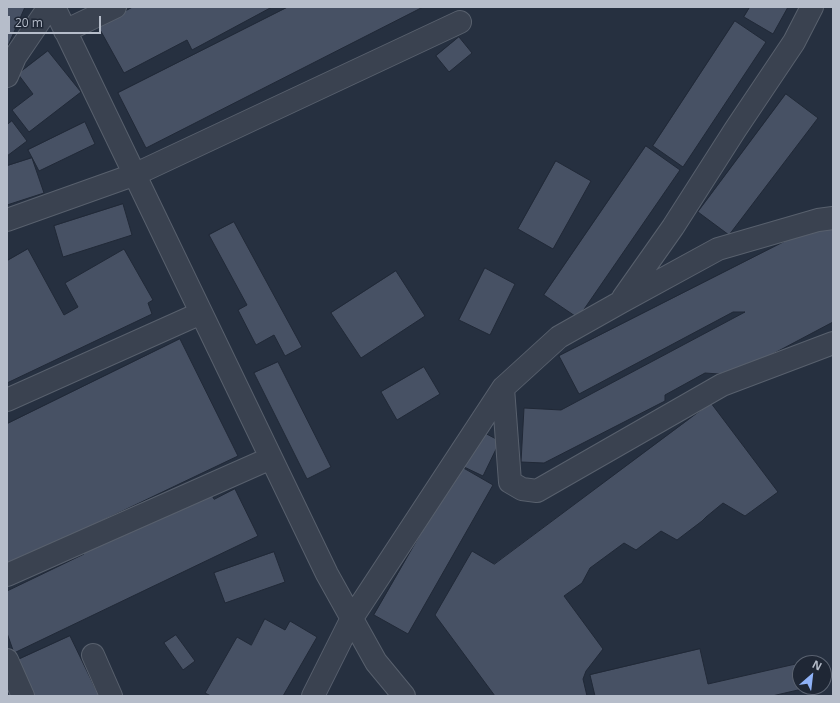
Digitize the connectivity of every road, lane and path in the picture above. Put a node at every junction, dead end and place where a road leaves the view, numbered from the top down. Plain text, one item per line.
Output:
1 (50, 7) edge
2 (54, 7) edge
3 (115, 7) edge
4 (812, 7) edge
5 (460, 22) dead end
6 (65, 31) junction
7 (7, 76) edge
8 (136, 174) junction
9 (833, 218) edge
10 (7, 220) edge
11 (620, 302) junction
12 (201, 313) junction
13 (833, 343) edge
14 (504, 388) junction
15 (7, 400) edge
16 (271, 458) junction
17 (7, 575) edge
18 (352, 618) junction
19 (93, 655) dead end
20 (7, 660) edge
21 (22, 696) edge
22 (110, 696) edge
23 (313, 696) edge
24 (404, 696) edge

1 - 7 street
2 - 6 street
3 - 6 street
4 - 11 street
5 - 8 street
6 - 8 street
8 - 10 street
8 - 12 street
9 - 11 street
11 - 14 street
12 - 15 street
12 - 16 street
13 - 14 street
14 - 18 street
16 - 17 street
16 - 18 street
18 - 23 street
18 - 24 street
19 - 22 street
20 - 21 street

